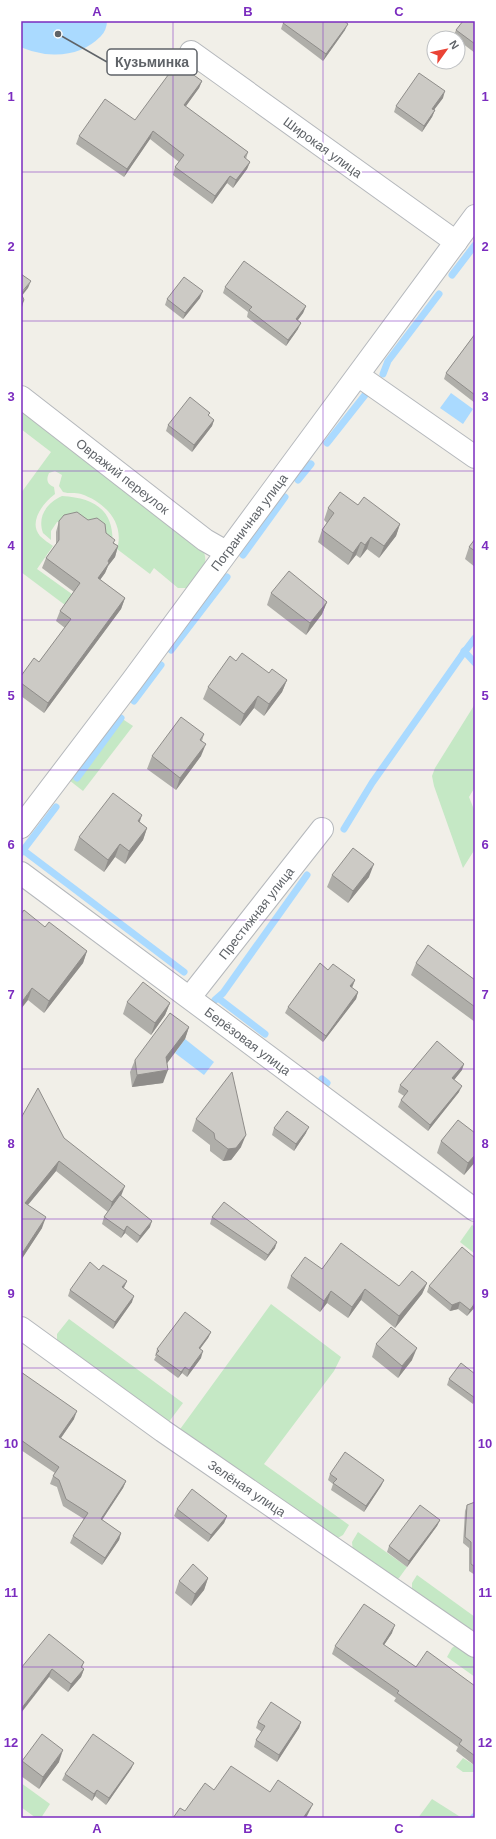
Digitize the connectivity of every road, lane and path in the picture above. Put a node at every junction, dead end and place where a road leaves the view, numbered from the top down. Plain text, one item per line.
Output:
1 (191, 52) dead end
2 (475, 216) edge
3 (456, 242) junction
4 (359, 376) junction
5 (21, 397) edge
6 (475, 458) edge
7 (226, 552) junction
8 (21, 827) edge
9 (322, 829) dead end
10 (21, 873) edge
11 (190, 997) junction
12 (475, 1210) edge
13 (21, 1328) edge
14 (475, 1646) edge

1 - 3 street, Широкая улица
2 - 3 street, Пограничная улица
3 - 4 street, Пограничная улица
4 - 6 street
4 - 7 street, Пограничная улица
5 - 7 street, Овражий переулок
7 - 8 street, Пограничная улица
9 - 11 street, Престижная улица
10 - 11 street, Берёзовая улица
11 - 12 street, Берёзовая улица
13 - 14 street, Зелёная улица

